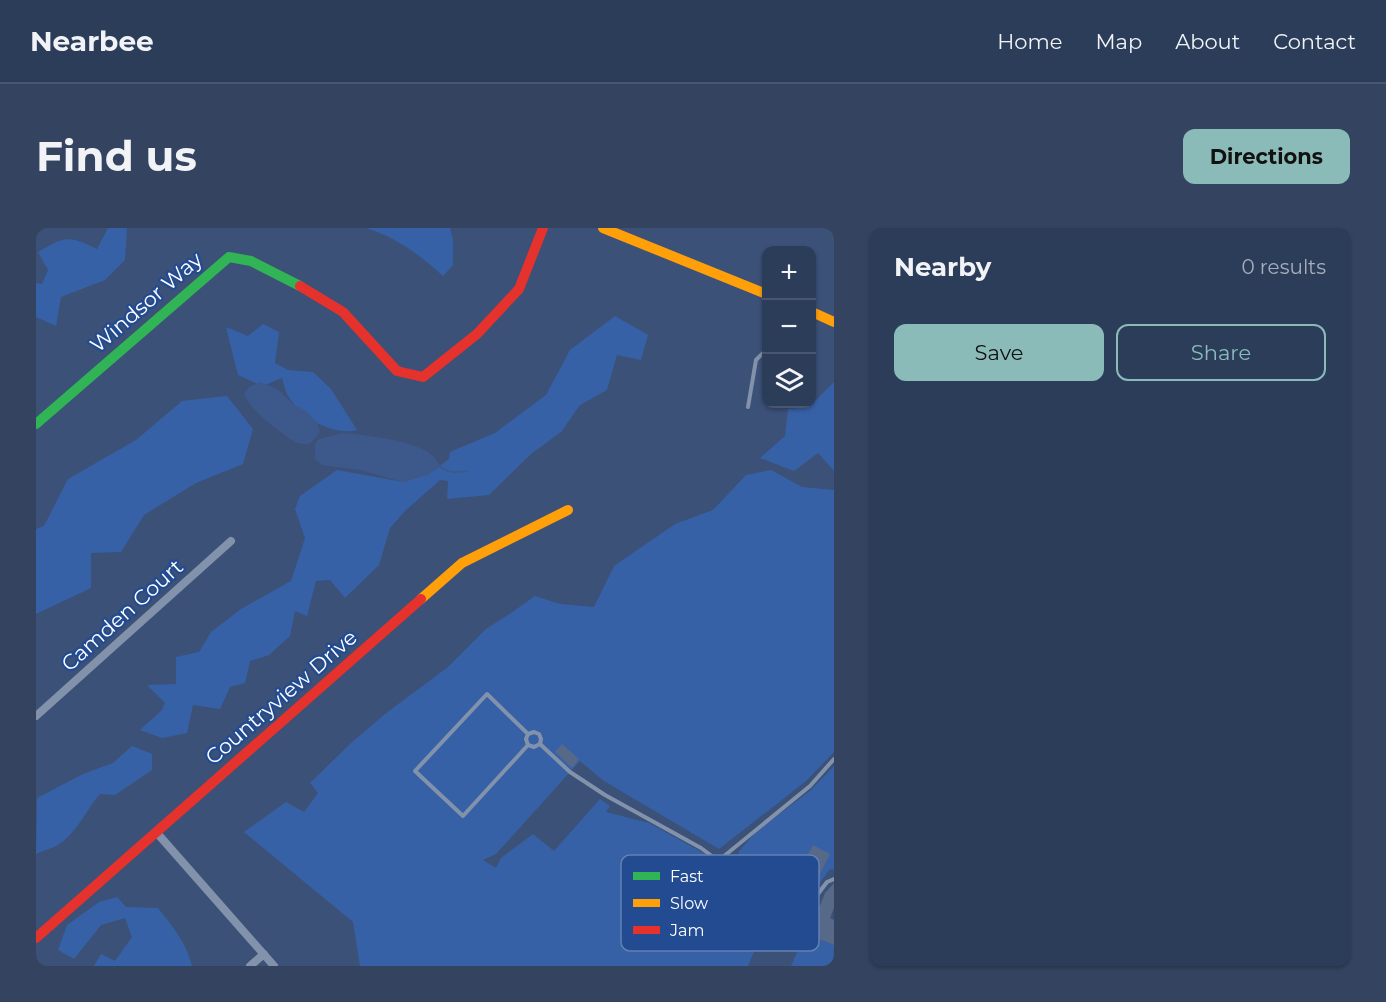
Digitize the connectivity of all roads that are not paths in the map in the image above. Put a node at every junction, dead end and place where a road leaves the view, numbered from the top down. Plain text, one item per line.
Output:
1 (543, 228) edge
2 (603, 228) edge
3 (762, 292) edge
4 (816, 314) edge
5 (834, 322) edge
6 (762, 354) edge
7 (748, 407) dead end
8 (36, 424) edge
9 (568, 510) dead end
10 (231, 541) dead end
11 (36, 716) edge
12 (528, 734) junction
13 (540, 744) junction
14 (528, 745) junction
15 (834, 759) edge
16 (157, 833) junction
17 (710, 855) edge
18 (725, 855) edge
19 (834, 879) edge
20 (819, 891) edge
21 (36, 938) edge
22 (264, 954) junction
23 (250, 966) edge
24 (274, 966) edge

1 - 8 street, Windsor Way
2 - 3 street
4 - 5 street
6 - 7 lane
9 - 16 street, Countryview Drive
10 - 11 street, Camden Court
12 - 13 lane
12 - 14 lane
12 - 14 lane
13 - 14 lane
13 - 17 lane
15 - 18 lane
16 - 21 street, Countryview Drive
16 - 22 street
19 - 20 lane
22 - 23 street
22 - 24 street

